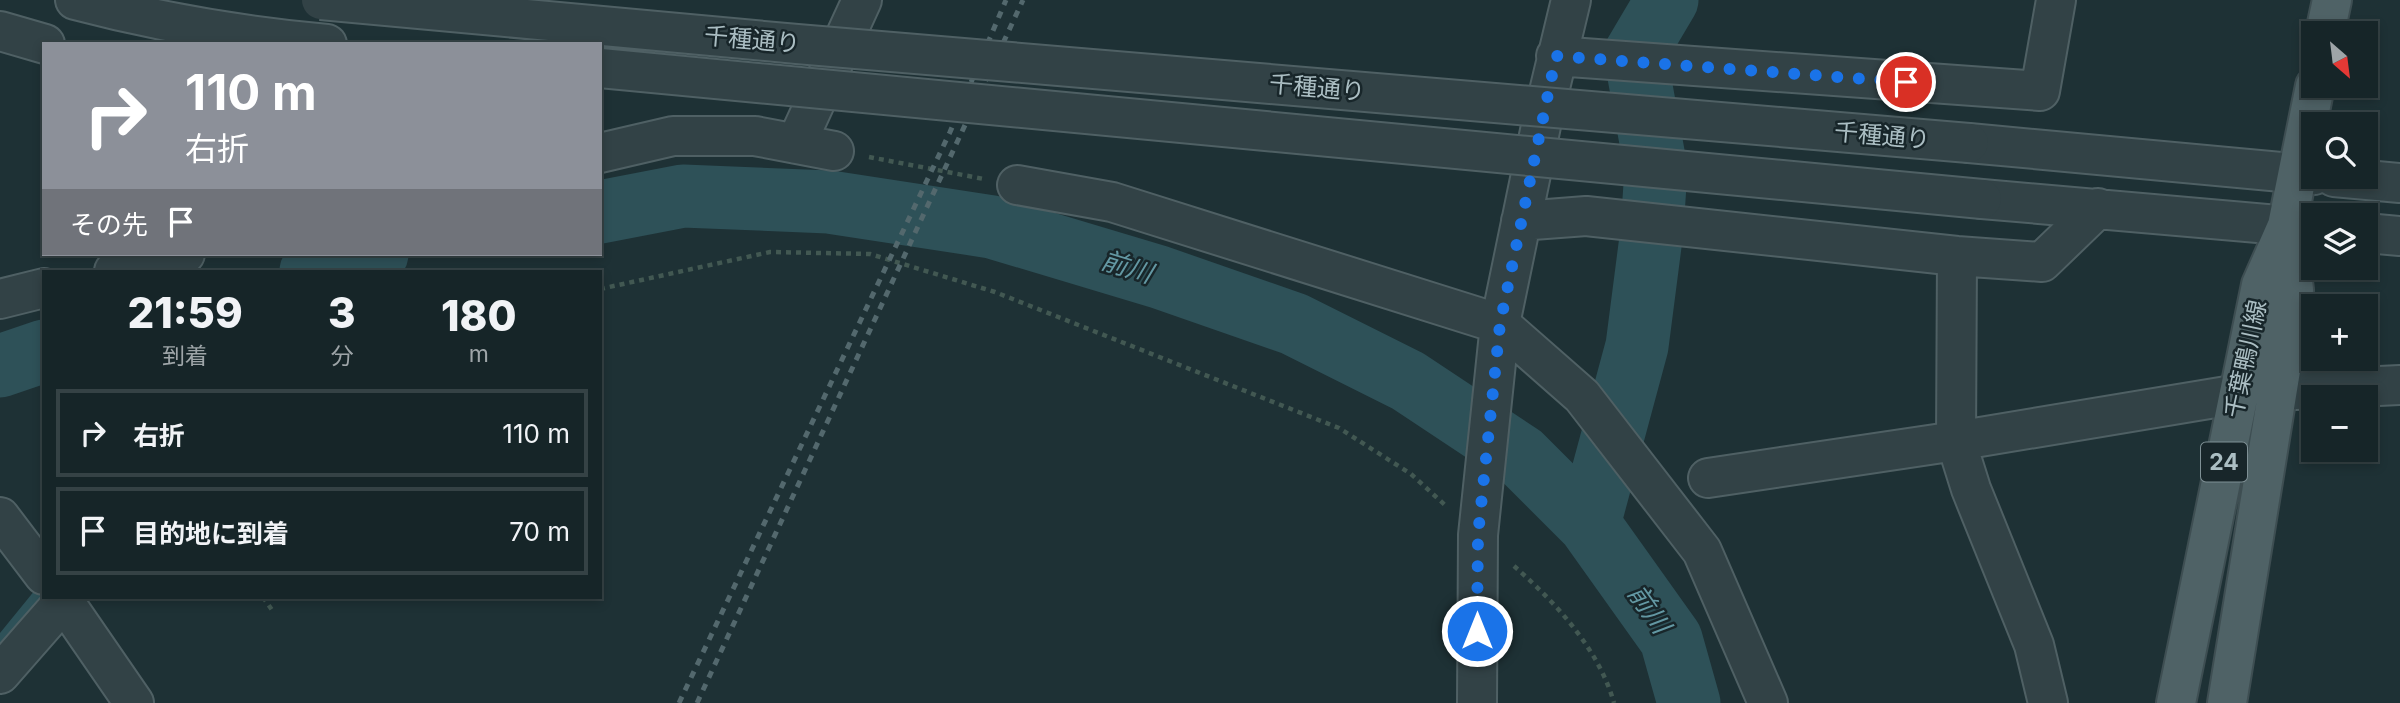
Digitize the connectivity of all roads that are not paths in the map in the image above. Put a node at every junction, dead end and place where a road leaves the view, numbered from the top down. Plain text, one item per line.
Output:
1 (75, 0) edge
2 (321, 0) edge
3 (604, 0) edge
4 (862, 0) edge
5 (1571, 0) edge
6 (2056, 0) edge
7 (2332, 0) edge
8 (2328, 21) edge
9 (0, 31) edge
10 (305, 42) edge
11 (598, 42) edge
12 (42, 43) edge
13 (1556, 56) junction
14 (602, 68) edge
15 (796, 144) junction
16 (834, 151) road end
17 (602, 153) edge
18 (2301, 174) edge
19 (2378, 181) edge
20 (2400, 183) edge
21 (1017, 185) road end
22 (2311, 189) edge
23 (2098, 208) junction
24 (1521, 221) junction
25 (2300, 227) edge
26 (2378, 234) edge
27 (2400, 236) edge
28 (177, 256) edge
29 (1957, 256) junction
30 (118, 270) edge
31 (42, 288) edge
32 (0, 299) edge
33 (1500, 324) junction
34 (2400, 386) edge
35 (2277, 391) junction
36 (2239, 394) junction
37 (1956, 442) junction
38 (1708, 478) dead end
39 (0, 517) edge
40 (42, 573) edge
41 (44, 599) edge
42 (61, 599) edge
43 (0, 674) edge
44 (134, 703) edge
45 (1477, 703) edge
46 (1768, 703) edge
47 (2048, 703) edge
48 (2176, 703) edge
49 (2227, 703) edge

1 - 10 street
2 - 18 street, 千種通り, bridge
3 - 11 street
4 - 15 street
5 - 13 street
6 - 13 street
7 - 8 main road
9 - 12 street
13 - 24 street
14 - 23 street, 千種通り, bridge
15 - 16 street
15 - 17 street
19 - 20 street, 千種通り
21 - 33 street
22 - 25 main road, 千葉鴨川線 / 24
23 - 25 street, 千種通り
23 - 29 street
24 - 29 street
24 - 33 street
25 - 35 main road, 千葉鴨川線 / 24
25 - 36 main road, 千葉鴨川線 / 24
26 - 27 street
28 - 30 street
29 - 37 street
31 - 32 street
33 - 45 street
33 - 46 street
34 - 35 street
35 - 49 main road, 千葉鴨川線 / 24
36 - 37 street
36 - 48 main road, 千葉鴨川線 / 24
37 - 38 street
37 - 47 street
39 - 40 street
41 - 43 street
42 - 44 street

